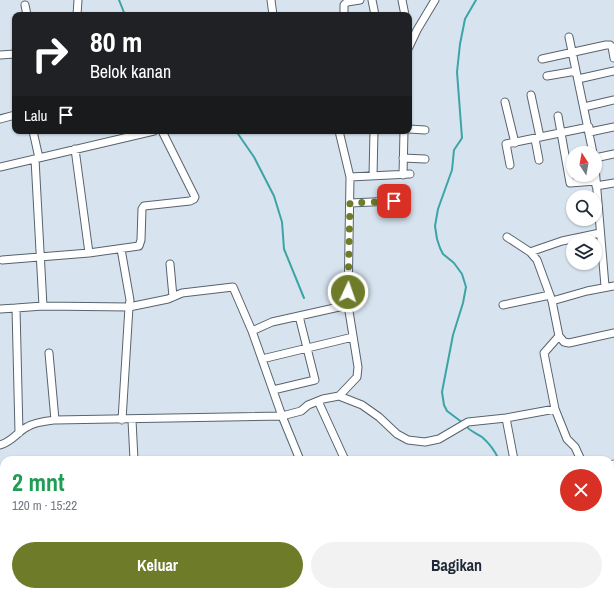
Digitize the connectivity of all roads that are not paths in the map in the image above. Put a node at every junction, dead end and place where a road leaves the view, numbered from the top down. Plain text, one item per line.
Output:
1 (78, 0) edge
2 (271, 0) edge
3 (360, 0) edge
4 (372, 0) edge
5 (402, 0) edge
6 (435, 0) edge
7 (25, 5) dead end
8 (26, 12) edge
9 (76, 12) edge
10 (273, 12) edge
11 (344, 12) edge
12 (374, 12) edge
13 (404, 12) edge
14 (569, 37) dead end
15 (412, 41) edge
16 (573, 53) junction
17 (12, 54) edge
18 (0, 55) edge
19 (614, 58) edge
20 (542, 59) dead end
21 (576, 71) junction
22 (614, 71) edge
23 (547, 76) dead end
24 (578, 79) junction
25 (530, 95) dead end
26 (614, 100) edge
27 (505, 102) dead end
28 (584, 107) junction
29 (12, 116) edge
30 (558, 116) dead end
31 (0, 119) edge
32 (614, 126) edge
33 (412, 129) edge
34 (589, 129) junction
35 (425, 130) dead end
36 (562, 133) junction
37 (33, 134) edge
38 (141, 134) edge
39 (164, 134) edge
40 (340, 134) edge
41 (374, 134) edge
42 (404, 134) edge
43 (538, 138) junction
44 (515, 142) junction
45 (592, 146) edge
46 (75, 149) junction
47 (614, 154) edge
48 (602, 157) edge
49 (403, 158) junction
50 (37, 159) junction
51 (425, 159) dead end
52 (538, 160) dead end
53 (510, 165) dead end
54 (0, 167) edge
55 (373, 176) junction
56 (350, 177) junction
57 (614, 183) edge
58 (596, 184) junction
59 (394, 201) dead end
60 (350, 203) junction
61 (600, 233) junction
62 (507, 237) dead end
63 (122, 249) junction
64 (530, 252) junction
65 (89, 253) junction
66 (40, 257) junction
67 (2, 260) dead end
68 (170, 264) dead end
69 (606, 286) junction
70 (614, 286) edge
71 (173, 297) junction
72 (551, 298) junction
73 (348, 305) junction
74 (503, 305) dead end
75 (44, 306) junction
76 (129, 307) junction
77 (16, 308) junction
78 (0, 309) edge
79 (299, 316) junction
80 (252, 331) junction
81 (614, 333) edge
82 (559, 336) junction
83 (353, 337) junction
84 (307, 348) junction
85 (49, 353) dead end
86 (262, 359) junction
87 (273, 390) junction
88 (339, 396) junction
89 (318, 400) junction
90 (555, 409) junction
91 (282, 416) junction
92 (506, 418) junction
93 (55, 420) junction
94 (122, 420) junction
95 (132, 420) junction
96 (19, 433) junction
97 (0, 445) edge
98 (134, 456) edge
99 (298, 456) edge
100 (343, 456) edge
101 (513, 456) edge
102 (578, 456) edge

1 - 9 street
2 - 10 street
3 - 11 street
4 - 12 street
5 - 13 street
6 - 15 street
7 - 8 street
14 - 16 street
16 - 19 street
16 - 20 street
16 - 21 street
17 - 18 street
21 - 23 street
21 - 24 street
22 - 24 street
24 - 28 street
25 - 43 street
26 - 28 street
27 - 44 street
28 - 34 street
29 - 31 street
30 - 36 street
32 - 34 street
33 - 35 street
34 - 36 street
34 - 45 street
36 - 43 street
36 - 58 street
37 - 50 street
38 - 46 street
39 - 63 street
40 - 56 street
41 - 55 street
42 - 49 street
43 - 44 street
43 - 52 street
44 - 53 street
46 - 50 street
46 - 65 street
47 - 48 street
49 - 51 street
49 - 55 street
50 - 54 street
50 - 66 street
55 - 56 street
56 - 60 street
57 - 58 street
58 - 61 street
59 - 60 street
60 - 73 street
61 - 64 street
61 - 69 street
62 - 64 street
63 - 65 street
63 - 76 street
64 - 72 street
65 - 66 street
66 - 67 street
66 - 75 street
68 - 71 street
69 - 70 street
69 - 72 street
71 - 76 street
71 - 80 street
72 - 74 street
72 - 82 street
73 - 79 street
73 - 83 street
75 - 76 street
75 - 77 street
76 - 94 street
77 - 78 street
77 - 96 street
79 - 80 street
79 - 84 street
80 - 86 street
81 - 82 street
82 - 90 street
83 - 84 street
83 - 88 street
84 - 86 street
84 - 87 street
85 - 93 street
86 - 87 street
87 - 91 street
88 - 89 street
88 - 92 street
89 - 91 street
89 - 100 street
90 - 92 street
90 - 102 street
91 - 95 street
91 - 99 street
92 - 101 street
93 - 94 street
93 - 96 street
94 - 95 street
95 - 98 street
96 - 97 street

